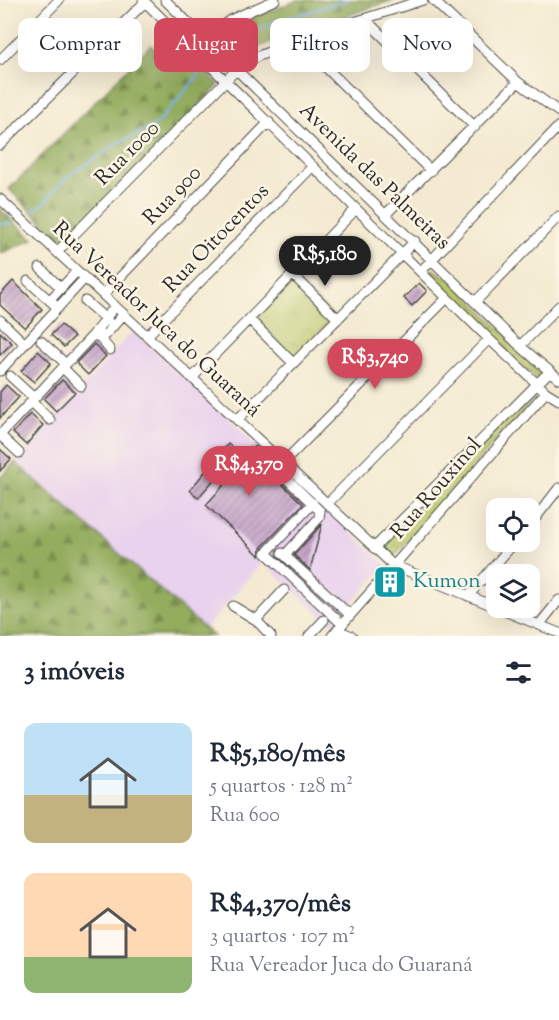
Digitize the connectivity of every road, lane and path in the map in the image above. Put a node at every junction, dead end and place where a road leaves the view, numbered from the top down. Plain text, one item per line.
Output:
1 (58, 0) edge
2 (165, 0) edge
3 (276, 0) edge
4 (423, 0) edge
5 (433, 0) edge
6 (144, 1) edge
7 (257, 3) edge
8 (161, 18) edge
9 (183, 18) edge
10 (233, 18) edge
11 (368, 18) edge
12 (370, 24) edge
13 (0, 60) edge
14 (216, 72) edge
15 (235, 72) edge
16 (239, 72) edge
17 (330, 72) edge
18 (225, 81) junction
19 (518, 82) junction
20 (559, 112) edge
21 (268, 122) junction
22 (559, 126) edge
23 (475, 128) junction
24 (0, 145) edge
25 (313, 166) junction
26 (431, 171) junction
27 (0, 199) edge
28 (356, 209) junction
29 (386, 214) junction
30 (559, 216) edge
31 (415, 241) junction
32 (57, 252) junction
33 (402, 254) junction
34 (432, 259) junction
35 (40, 268) dead end
36 (77, 271) junction
37 (421, 271) junction
38 (292, 274) junction
39 (85, 278) junction
40 (28, 280) dead end
41 (62, 288) junction
42 (103, 295) junction
43 (447, 298) junction
44 (50, 300) junction
45 (85, 301) dead end
46 (476, 301) junction
47 (115, 306) junction
48 (559, 306) edge
49 (58, 308) junction
50 (124, 314) junction
51 (104, 318) junction
52 (249, 319) junction
53 (338, 319) junction
54 (0, 320) edge
55 (113, 325) junction
56 (96, 336) junction
57 (147, 336) junction
58 (489, 339) junction
59 (41, 341) dead end
60 (25, 344) junction
61 (520, 346) junction
62 (110, 350) dead end
63 (293, 363) junction
64 (64, 366) junction
65 (0, 371) edge
66 (549, 372) junction
67 (10, 376) dead end
68 (192, 378) junction
69 (559, 379) edge
70 (535, 382) junction
71 (81, 386) dead end
72 (546, 392) junction
73 (33, 400) junction
74 (559, 400) edge
75 (50, 420) dead end
76 (237, 420) junction
77 (1, 433) edge
78 (19, 453) dead end
79 (286, 465) junction
80 (559, 488) edge
81 (313, 503) junction
82 (327, 504) junction
83 (540, 512) edge
84 (274, 545) junction
85 (374, 548) junction
86 (506, 552) edge
87 (285, 555) junction
88 (393, 565) junction
89 (284, 590) dead end
90 (468, 596) junction
91 (559, 600) edge
92 (486, 603) edge
93 (233, 606) dead end
94 (350, 615) junction
95 (523, 618) edge
96 (256, 620) junction
97 (324, 620) dead end
98 (539, 625) junction
99 (337, 630) edge
100 (559, 633) edge
101 (271, 636) edge
102 (309, 636) edge
103 (352, 636) edge

1 - 13 street
2 - 9 street, Avenida das Palmeiras
3 - 7 street
4 - 11 street, Rua 1000
5 - 19 street
6 - 8 street, Avenida das Palmeiras
6 - 24 street
7 - 10 street
12 - 23 street
14 - 18 street, Avenida das Palmeiras
15 - 18 street, Rua 1000
16 - 29 street, Avenida das Palmeiras
17 - 26 street
18 - 21 street, Avenida das Palmeiras
18 - 32 street, Rua 1000
19 - 20 street
19 - 23 street
21 - 25 street, Avenida das Palmeiras
21 - 42 street, Rua 900
22 - 34 street
23 - 26 street
25 - 28 street, Avenida das Palmeiras
25 - 57 street, Rua Oitocentos
26 - 29 street
27 - 32 street, Rua Vereador Juca do Guaraná
28 - 33 street, Avenida das Palmeiras
28 - 38 street
29 - 31 street, Avenida das Palmeiras
30 - 46 street
31 - 33 street
31 - 34 street, Avenida das Palmeiras
32 - 36 street, Rua Vereador Juca do Guaraná
33 - 37 street, Avenida das Palmeiras
33 - 53 street
34 - 37 street
34 - 46 street, Avenida das Palmeiras
35 - 41 street
36 - 39 street, Rua Vereador Juca do Guaraná
36 - 41 street
37 - 43 street, Avenida das Palmeiras
38 - 52 street
38 - 53 street
39 - 42 street, Rua Vereador Juca do Guaraná
39 - 49 street
40 - 44 street
41 - 44 street
42 - 47 street, Rua Vereador Juca do Guaraná
43 - 58 street, Avenida das Palmeiras
43 - 79 street
44 - 49 street
45 - 51 street
46 - 61 street, Avenida das Palmeiras
47 - 50 street, Rua Vereador Juca do Guaraná
47 - 51 street
48 - 61 street
49 - 60 street
50 - 55 street
50 - 57 street, Rua Vereador Juca do Guaraná
51 - 55 street
51 - 56 street
52 - 63 street
52 - 68 street
53 - 63 street
54 - 60 street
55 - 56 street
56 - 62 street
56 - 64 street
57 - 68 street, Rua Vereador Juca do Guaraná
58 - 70 street, Avenida das Palmeiras
58 - 82 street
59 - 64 street
60 - 65 street
61 - 66 street, Avenida das Palmeiras
63 - 76 street
64 - 71 street
64 - 73 street
66 - 69 street, Avenida das Palmeiras
66 - 70 street
67 - 73 street
68 - 76 street, Rua Vereador Juca do Guaraná
70 - 72 street, Avenida das Palmeiras
70 - 85 street
72 - 74 street, Avenida das Palmeiras
72 - 88 street, Rua Rouxinol
73 - 75 street
73 - 77 street
76 - 79 street, Rua Vereador Juca do Guaraná
77 - 78 street
79 - 81 street
79 - 82 street, Rua Vereador Juca do Guaraná
80 - 83 street
81 - 84 street
81 - 87 street
82 - 85 street, Rua Vereador Juca do Guaraná
84 - 87 street
84 - 99 street
85 - 88 street, Rua Vereador Juca do Guaraná
86 - 90 street
87 - 94 street
88 - 90 street, Rua Vereador Juca do Guaraná
88 - 94 street, Rua Rouxinol
89 - 96 street
90 - 92 street, Rua Vereador Juca do Guaraná
91 - 98 street
93 - 96 street
94 - 99 street, Rua Rouxinol
95 - 98 street, Rua Vereador Juca do Guaraná
96 - 101 street
97 - 102 street
98 - 100 street, Rua Vereador Juca do Guaraná
99 - 103 street

